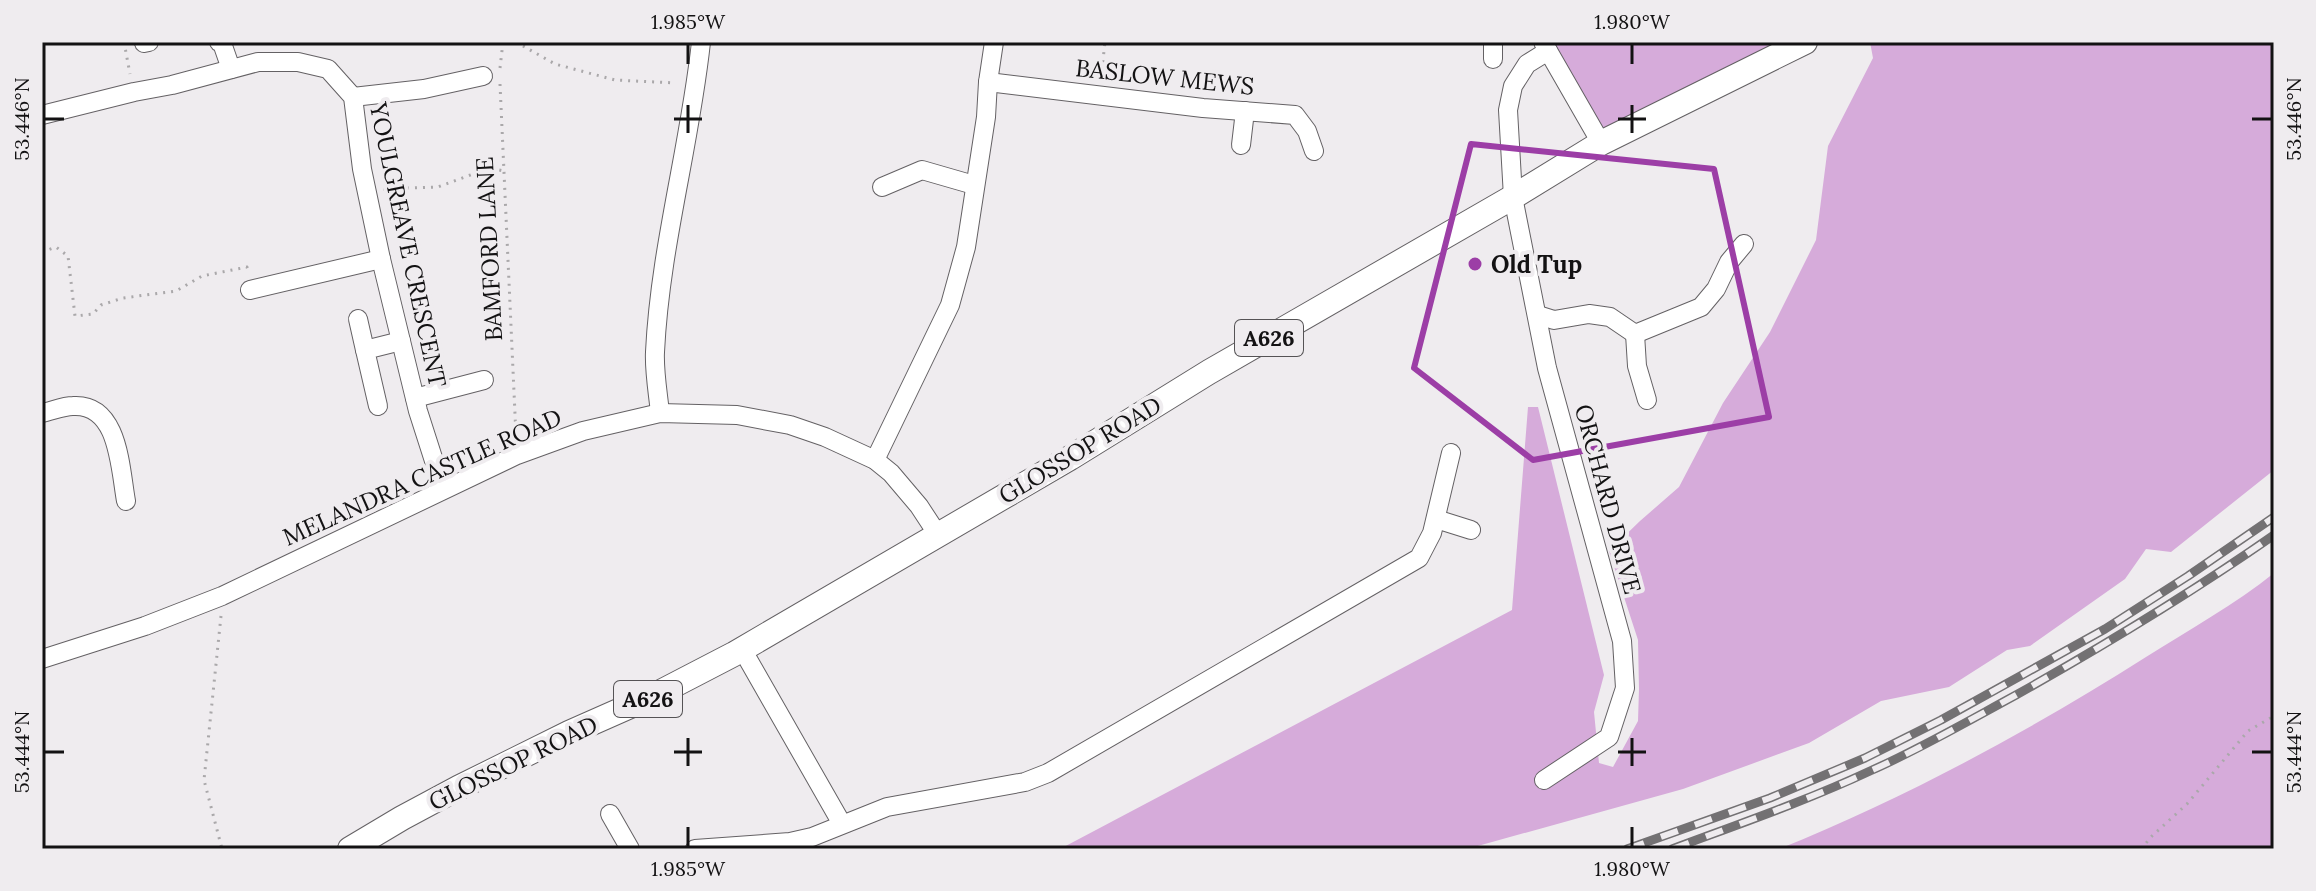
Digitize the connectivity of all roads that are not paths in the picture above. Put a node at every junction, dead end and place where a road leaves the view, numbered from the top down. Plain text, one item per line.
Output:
1 (219, 42) edge
2 (701, 42) edge
3 (994, 42) edge
4 (1805, 42) edge
5 (1546, 47) edge
6 (231, 69) junction
7 (483, 76) dead end
8 (988, 82) junction
9 (353, 97) junction
10 (1245, 111) junction
11 (42, 115) edge
12 (1601, 143) junction
13 (1241, 145) dead end
14 (1314, 151) dead end
15 (974, 185) junction
16 (882, 187) dead end
17 (1513, 197) junction
18 (1744, 244) dead end
19 (381, 259) junction
20 (250, 290) road end
21 (1538, 315) junction
22 (358, 319) dead end
23 (1635, 334) junction
24 (401, 341) junction
25 (365, 350) junction
26 (484, 380) dead end
27 (415, 398) junction
28 (1647, 400) dead end
29 (378, 406) dead end
30 (42, 413) edge
31 (660, 413) junction
32 (1451, 453) dead end
33 (875, 460) junction
34 (443, 489) junction
35 (126, 501) dead end
36 (1436, 519) junction
37 (1471, 530) dead end
38 (938, 535) junction
39 (742, 649) junction
40 (42, 659) edge
41 (1544, 780) dead end
42 (610, 814) dead end
43 (842, 824) junction
44 (350, 849) edge
45 (630, 849) edge
46 (695, 849) edge

1 - 6 street
2 - 31 street
3 - 8 street
4 - 12 main road, GLOSSOP ROAD / A626
5 - 12 street
5 - 17 street, ORCHARD DRIVE
6 - 9 street, YOULGREAVE CRESCENT
6 - 11 street, YOULGREAVE CRESCENT
7 - 9 street
8 - 10 street, BASLOW MEWS
8 - 15 street
9 - 19 street, YOULGREAVE CRESCENT
10 - 13 street
10 - 14 street, BASLOW MEWS
12 - 17 main road, GLOSSOP ROAD / A626
15 - 16 street
15 - 33 street
17 - 21 street, ORCHARD DRIVE
17 - 38 main road, GLOSSOP ROAD / A626
18 - 23 street
19 - 20 street
19 - 24 street, YOULGREAVE CRESCENT
21 - 23 street
21 - 41 street, ORCHARD DRIVE
22 - 25 street
23 - 28 street
24 - 25 street
24 - 27 street, YOULGREAVE CRESCENT
25 - 29 street
26 - 27 street
27 - 34 street, YOULGREAVE CRESCENT
30 - 35 street
31 - 33 street, MELANDRA CASTLE ROAD
31 - 34 street, MELANDRA CASTLE ROAD
32 - 36 street
33 - 38 street, MELANDRA CASTLE ROAD
34 - 40 street, MELANDRA CASTLE ROAD
36 - 37 street
36 - 43 street
38 - 39 main road, GLOSSOP ROAD / A626
39 - 43 street
39 - 44 main road, GLOSSOP ROAD / A626
42 - 45 street
43 - 46 street

